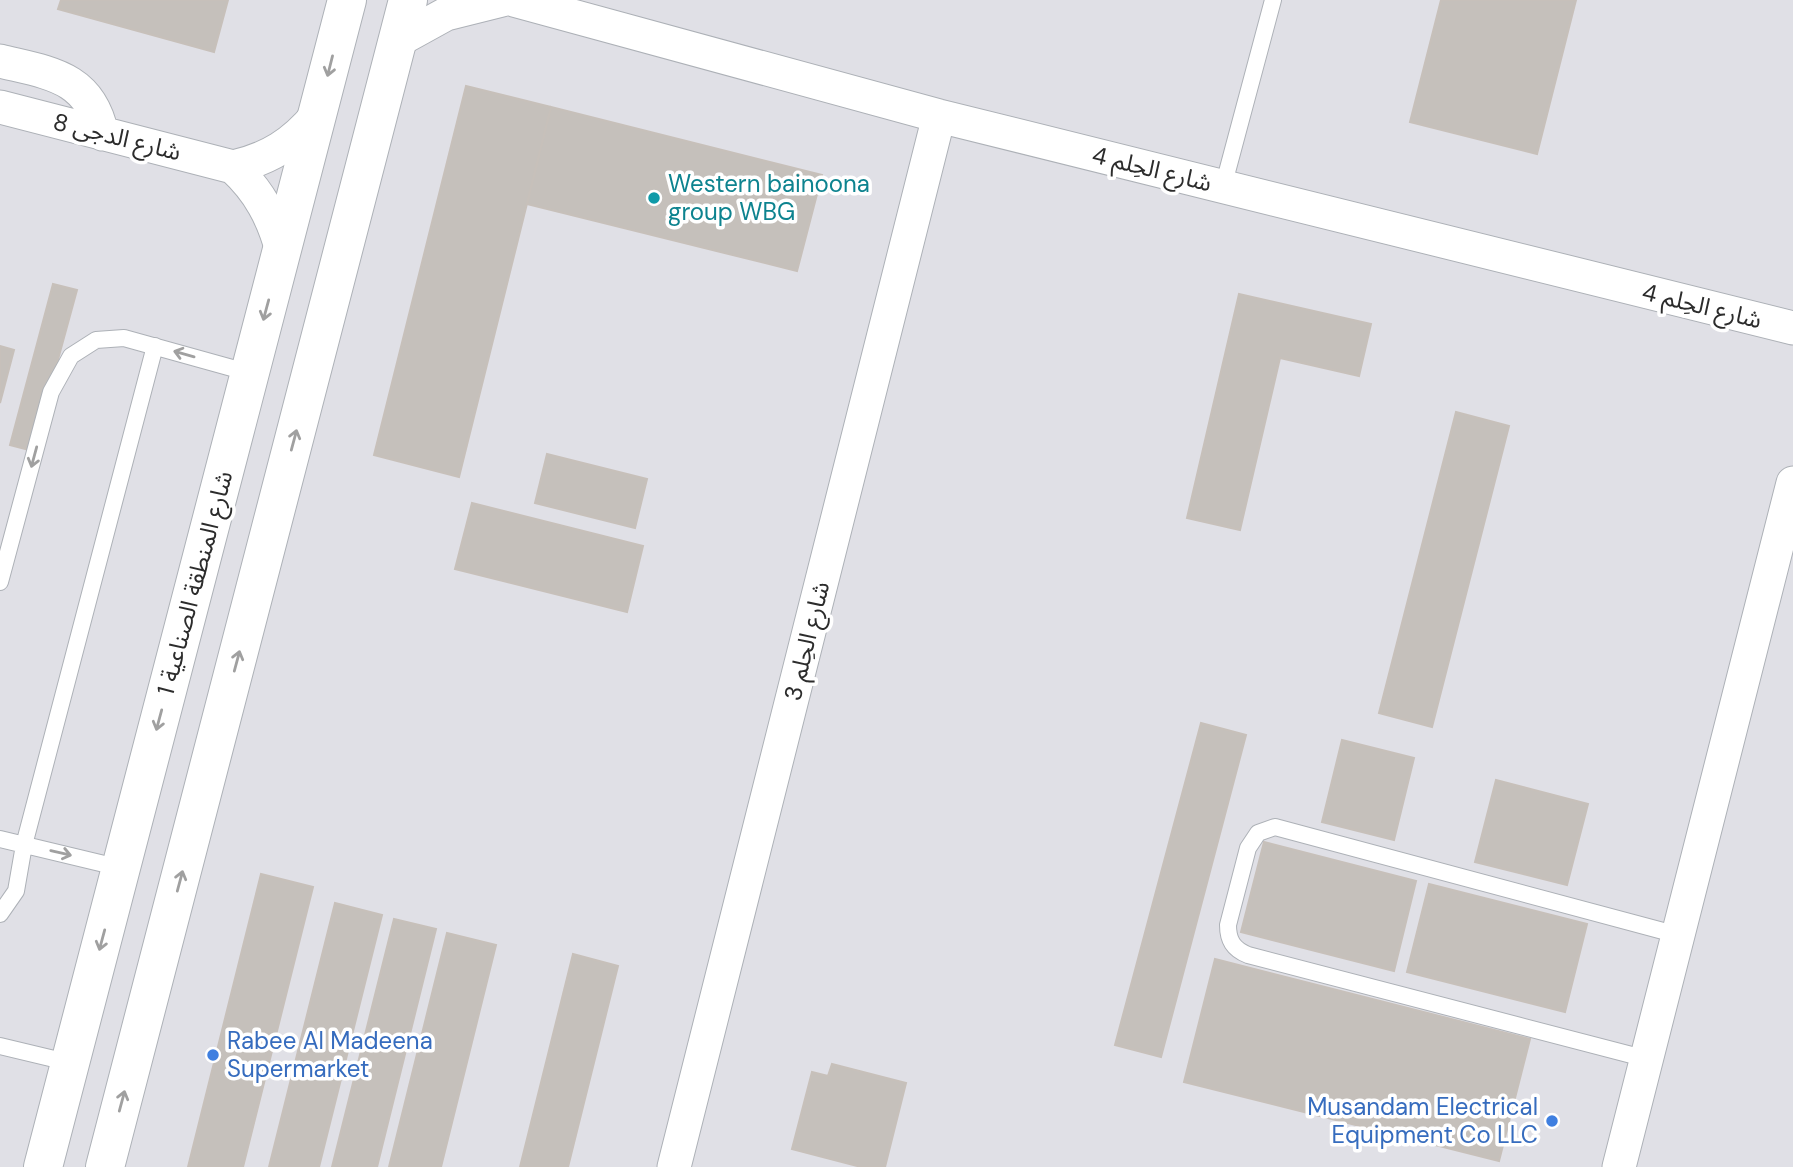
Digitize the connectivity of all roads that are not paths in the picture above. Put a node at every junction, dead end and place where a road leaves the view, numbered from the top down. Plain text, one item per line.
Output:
1 (347, 0) edge
2 (408, 0) edge
3 (502, 0) edge
4 (514, 0) edge
5 (1273, 0) edge
6 (397, 41) junction
7 (0, 61) edge
8 (0, 107) edge
9 (317, 115) junction
10 (939, 116) junction
11 (102, 134) junction
12 (233, 167) junction
13 (1223, 187) junction
14 (282, 251) junction
15 (1793, 328) edge
16 (155, 346) junction
17 (250, 373) junction
18 (1793, 483) edge
19 (0, 582) edge
20 (0, 839) edge
21 (24, 845) junction
22 (121, 868) junction
23 (0, 914) edge
24 (1678, 935) junction
25 (0, 1046) edge
26 (1647, 1059) junction
27 (71, 1063) junction
28 (43, 1167) edge
29 (105, 1167) edge
30 (674, 1167) edge
31 (1619, 1167) edge

1 -> 9 street, شارع المنطقة الصناعية 1
2 - 6 street
3 - 6 street
4 - 10 street, شارع الحِلم 4
5 - 13 lane
29 -> 6 street
7 - 11 street
8 - 11 street, شارع الدجى 8
9 - 12 street
9 - 14 street, شارع المنطقة الصناعية 1
10 - 13 street, شارع الحِلم 4
10 - 30 street, شارع الحِلم 3
11 - 12 street, شارع الدجى 8
12 - 14 street
13 - 15 street, شارع الحِلم 4
14 -> 17 street, شارع المنطقة الصناعية 1
17 -> 16 lane
16 -> 19 lane
16 - 21 lane
17 -> 22 street, شارع المنطقة الصناعية 1
18 - 24 street
20 - 21 lane
21 -> 22 lane
21 - 23 lane
22 -> 27 street, شارع المنطقة الصناعية 1
24 - 26 street
24 - 26 lane
25 - 27 lane
26 - 31 street
27 - 28 street, شارع المنطقة الصناعية 1

